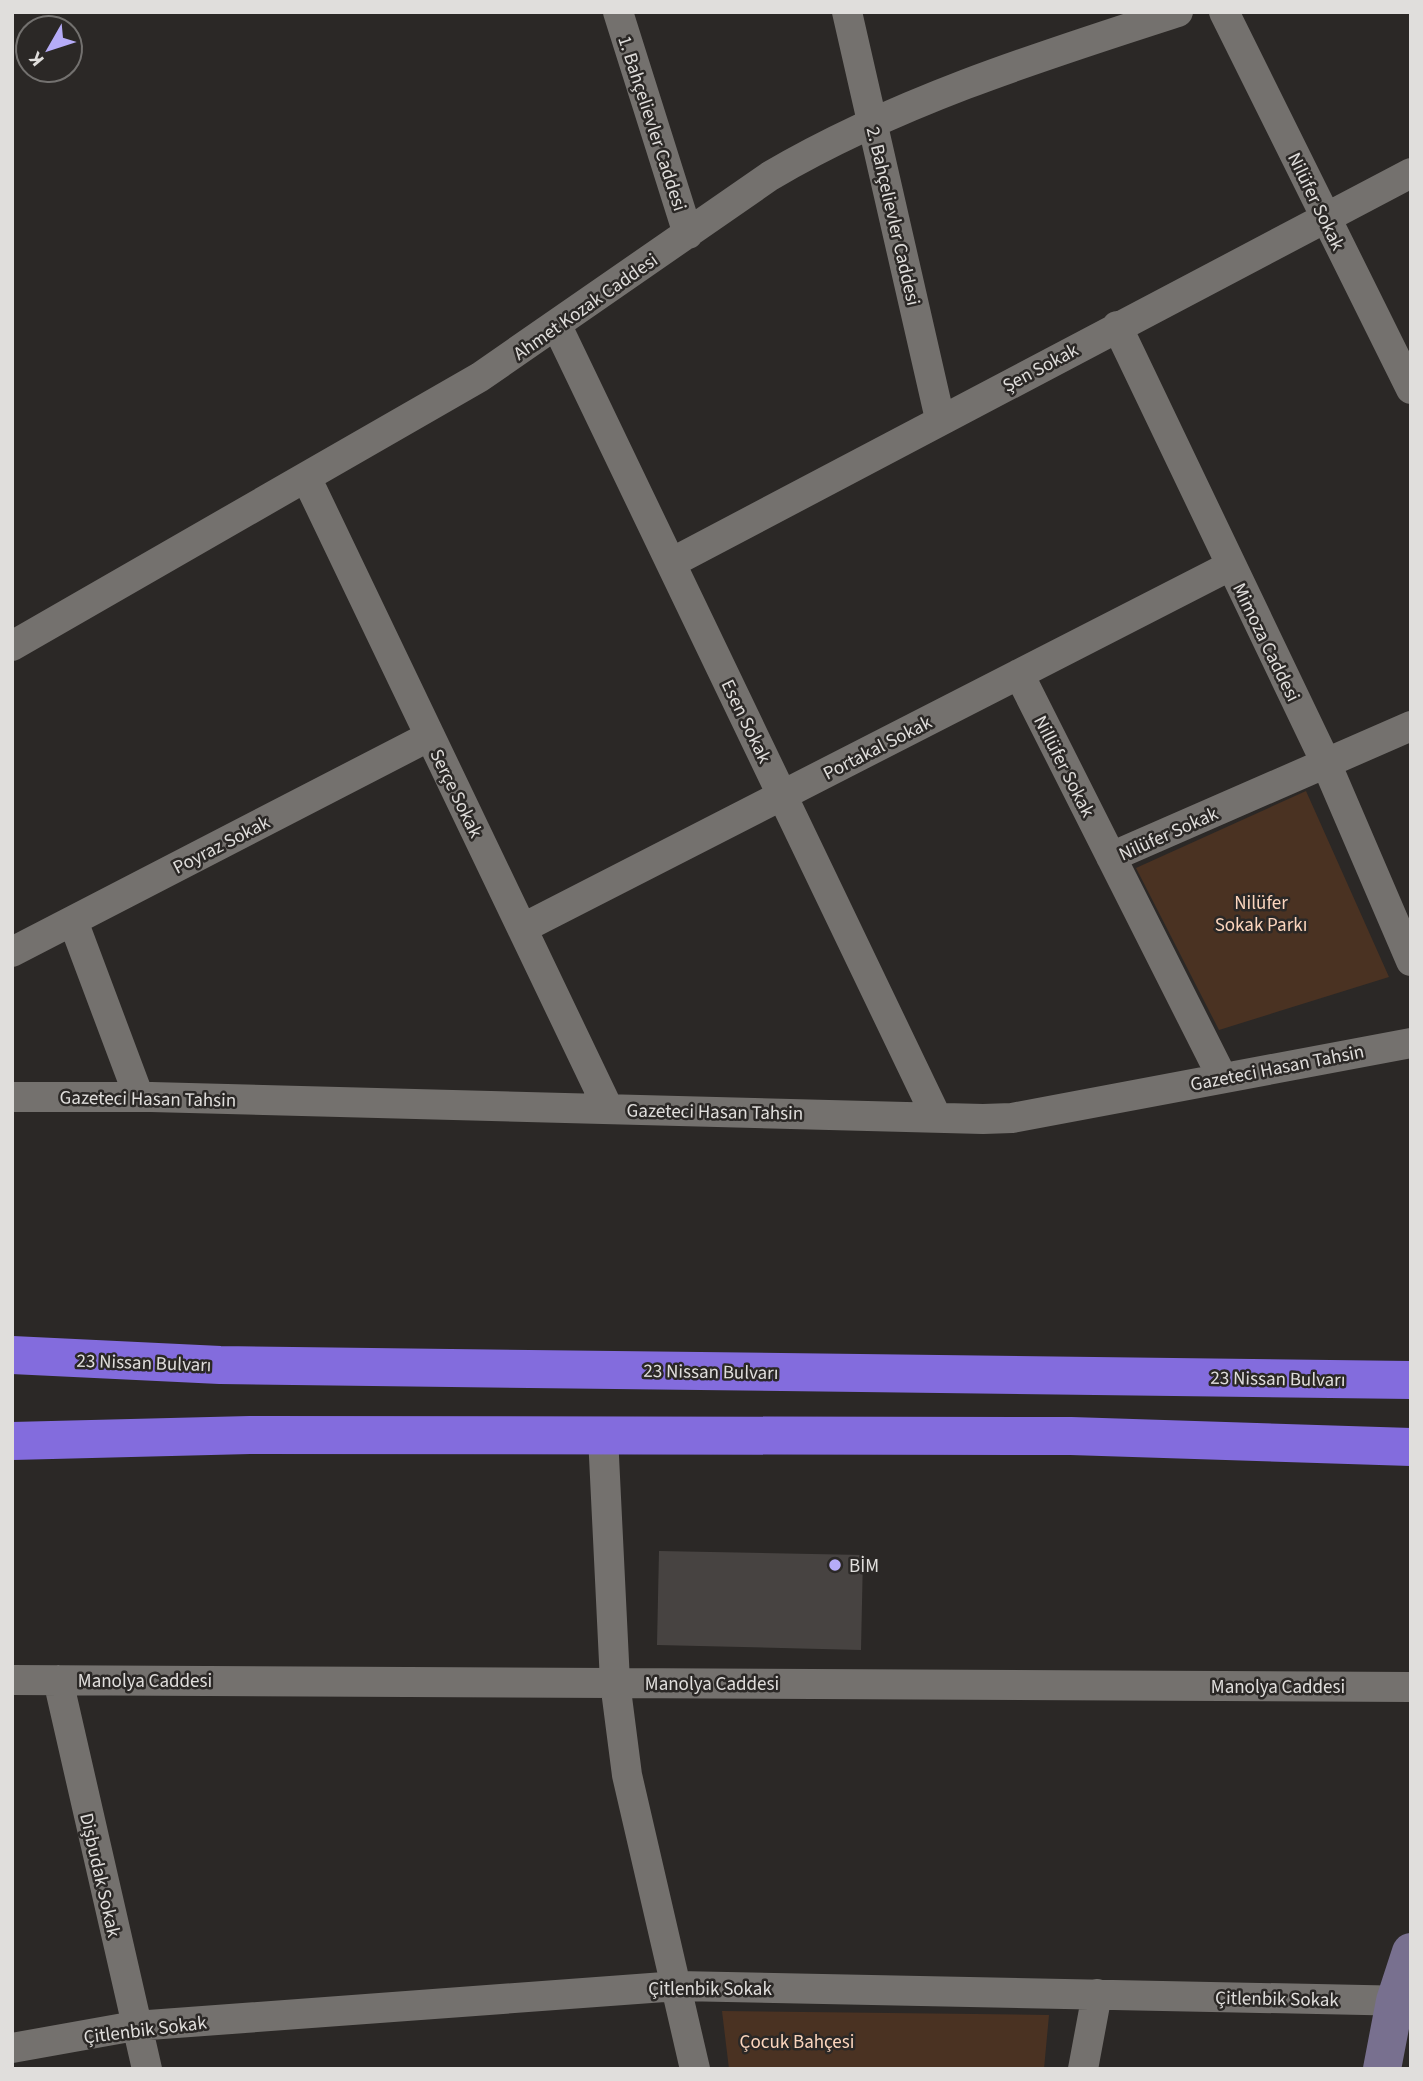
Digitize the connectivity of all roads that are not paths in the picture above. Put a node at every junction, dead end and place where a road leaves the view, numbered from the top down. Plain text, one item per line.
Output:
1 (618, 12) edge
2 (847, 12) edge
3 (1178, 12) edge
4 (1224, 12) edge
5 (872, 123) junction
6 (1411, 173) edge
7 (1325, 217) junction
8 (688, 234) junction
9 (557, 326) junction
10 (1117, 326) junction
11 (1411, 389) edge
12 (940, 419) junction
13 (306, 477) junction
14 (671, 563) junction
15 (1230, 566) junction
16 (12, 646) edge
17 (1019, 674) junction
18 (1411, 726) edge
19 (430, 736) junction
20 (1326, 762) junction
21 (783, 795) junction
22 (1111, 857) junction
23 (73, 921) junction
24 (523, 928) junction
25 (12, 952) edge
26 (1411, 961) edge
27 (1411, 1043) edge
28 (1222, 1077) junction
29 (12, 1097) edge
30 (139, 1097) junction
31 (608, 1108) junction
32 (936, 1116) junction
33 (12, 1355) edge
34 (1411, 1380) edge
35 (603, 1436) junction
36 (12, 1441) edge
37 (1411, 1447) edge
38 (12, 1680) edge
39 (58, 1680) junction
40 (615, 1682) junction
41 (1411, 1687) edge
42 (1411, 1952) edge
43 (678, 1986) junction
44 (1097, 1994) junction
45 (1403, 2001) edge
46 (135, 2026) junction
47 (12, 2048) edge
48 (147, 2069) edge
49 (695, 2069) edge
50 (1083, 2069) edge
51 (1382, 2069) edge

1 - 8 street, 1. Bahçelievler Caddesi
2 - 5 street, 2. Bahçelievler Caddesi
3 - 5 street, Ahmet Kozak Caddesi
4 - 7 street, Nilüfer Sokak
5 - 8 street, Ahmet Kozak Caddesi
5 - 12 street, 2. Bahçelievler Caddesi
6 - 7 street, Şen Sokak
7 - 10 street, Şen Sokak
7 - 11 street, Nilüfer Sokak
8 - 9 street, Ahmet Kozak Caddesi
9 - 13 street, Ahmet Kozak Caddesi
9 - 14 street, Esen Sokak
10 - 12 street, Şen Sokak
10 - 15 street, Mimoza Caddesi
12 - 14 street, Şen Sokak
13 - 16 street, Ahmet Kozak Caddesi
13 - 19 street, Serçe Sokak
14 - 21 street, Esen Sokak
15 - 17 street, Portakal Sokak
15 - 20 street, Mimoza Caddesi
17 - 21 street, Portakal Sokak
17 - 22 street, Nillüfer Sokak
18 - 20 street, Nilüfer Sokak
19 - 23 street, Poyraz Sokak
19 - 24 street, Serçe Sokak
20 - 22 street, Nilüfer Sokak
20 - 26 street, Mimoza Caddesi
21 - 24 street, Portakal Sokak
21 - 32 street, Esen Sokak
22 - 28 street, Nilüfer Sokak
23 - 25 street, Poyraz Sokak
23 - 30 street
24 - 31 street, Serçe Sokak
27 - 28 street, Gazeteci Hasan Tahsin
28 - 32 street, Gazeteci Hasan Tahsin
29 - 30 street, Gazeteci Hasan Tahsin
30 - 31 street, Gazeteci Hasan Tahsin
31 - 32 street, Gazeteci Hasan Tahsin
33 - 34 highway, 23 Nissan Bulvarı
35 - 36 highway
35 - 37 highway
35 - 40 street
38 - 39 street, Manolya Caddesi
39 - 40 street, Manolya Caddesi
39 - 46 street, Dişbudak Sokak
40 - 41 street, Manolya Caddesi
40 - 43 street
42 - 45 street
43 - 44 street, Çitlenbik Sokak
43 - 46 street, Çitlenbik Sokak
43 - 49 street
44 - 45 street, Çitlenbik Sokak
44 - 50 street
45 - 51 street
46 - 47 street, Çitlenbik Sokak
46 - 48 street, Dişbudak Sokak

